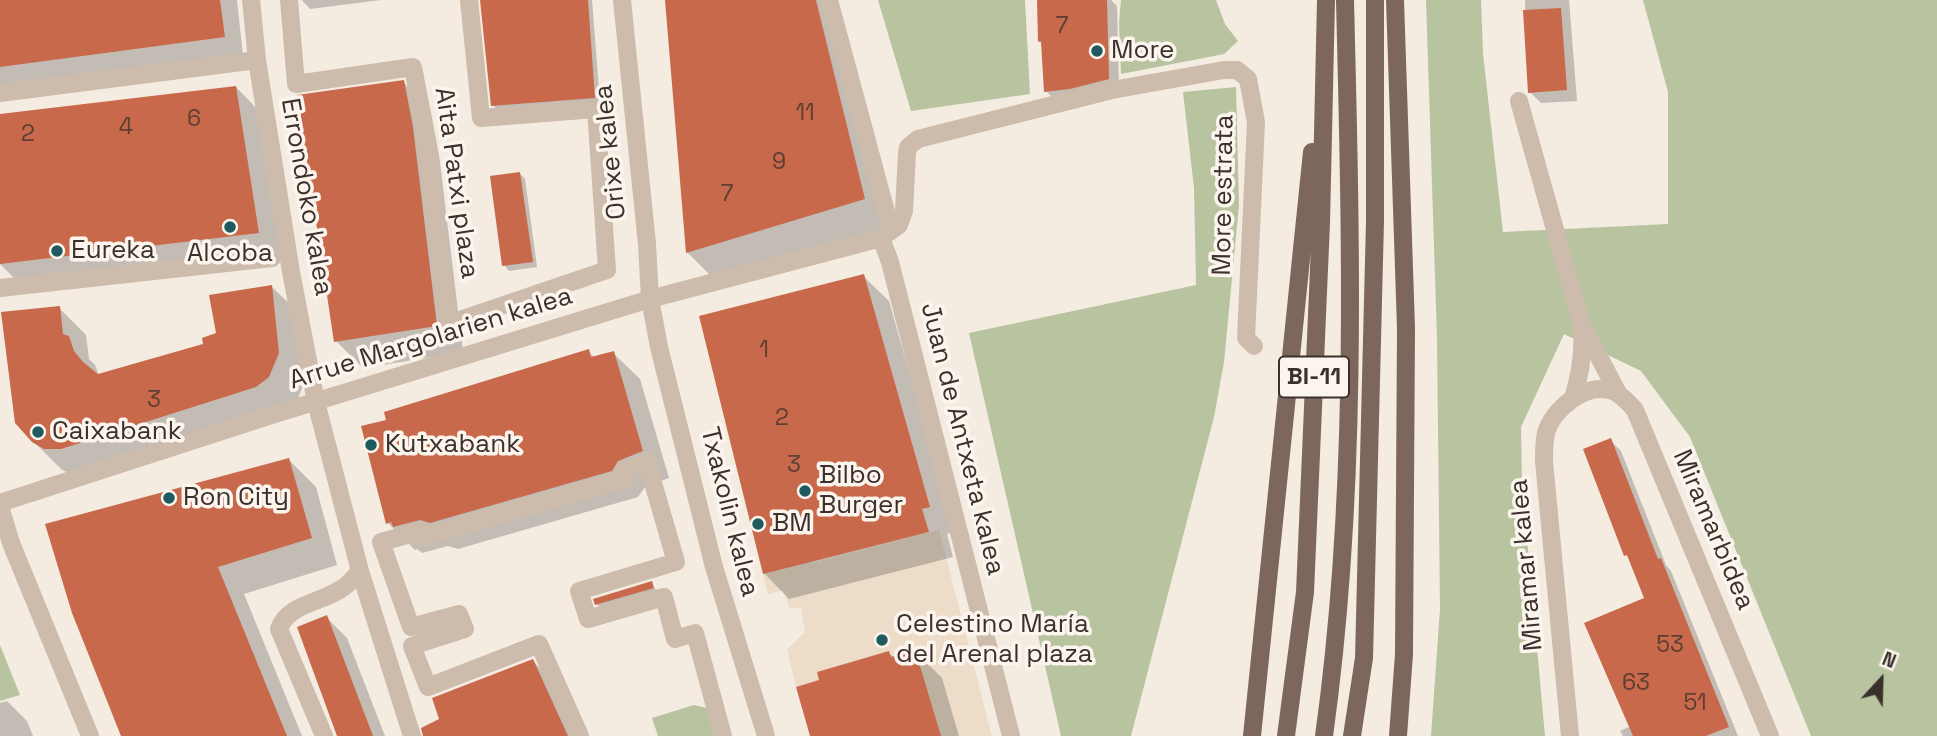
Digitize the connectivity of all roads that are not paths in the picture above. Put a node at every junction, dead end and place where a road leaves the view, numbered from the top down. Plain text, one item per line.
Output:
1 (251, 0) edge
2 (289, 0) edge
3 (469, 0) edge
4 (622, 0) edge
5 (829, 0) edge
6 (1345, 0) edge
7 (1375, 0) edge
8 (1395, 0) edge
9 (1326, 8) edge
10 (257, 60) junction
11 (0, 93) edge
12 (1519, 101) dead end
13 (888, 219) dead end
14 (881, 238) junction
15 (272, 258) dead end
16 (0, 288) edge
17 (650, 299) junction
18 (1582, 326) junction
19 (1254, 346) dead end
20 (1619, 395) junction
21 (1573, 398) junction
22 (316, 402) junction
23 (0, 505) edge
24 (360, 570) junction
25 (90, 736) edge
26 (324, 736) edge
27 (412, 736) edge
28 (579, 736) edge
29 (723, 736) edge
30 (766, 736) edge
31 (1011, 736) edge
32 (1252, 736) edge
33 (1286, 736) edge
34 (1324, 736) edge
35 (1353, 736) edge
36 (1398, 736) edge
37 (1570, 736) edge
38 (1770, 736) edge

1 - 10 street, Errondoko kalea
2 - 3 street, Aita Patxi plaza
4 - 17 street, Orixe kalea
5 - 13 street
6 - 34 main road
7 - 35 main road
8 - 36 main road
9 - 32 main road
9 - 33 main road, BI-11
10 - 11 street
10 - 22 street, Errondoko kalea
12 - 18 street
14 - 17 street, Arrue Margolarien kalea
14 - 19 street, More estrata
14 - 31 street, Juan de Antxeta kalea
15 - 16 street
17 - 22 street, Arrue Margolarien kalea
17 - 30 street, Txakolin kalea
18 - 20 street, Miramarbidea
18 - 21 street
20 - 21 street
20 - 38 street, Miramarbidea
21 - 37 street, Miramar kalea
22 - 23 street, Arrue Margolarien kalea
22 - 24 street, Errondoko kalea
23 - 25 street
24 - 26 street
24 - 27 street, Errondoko kalea
28 - 29 street

